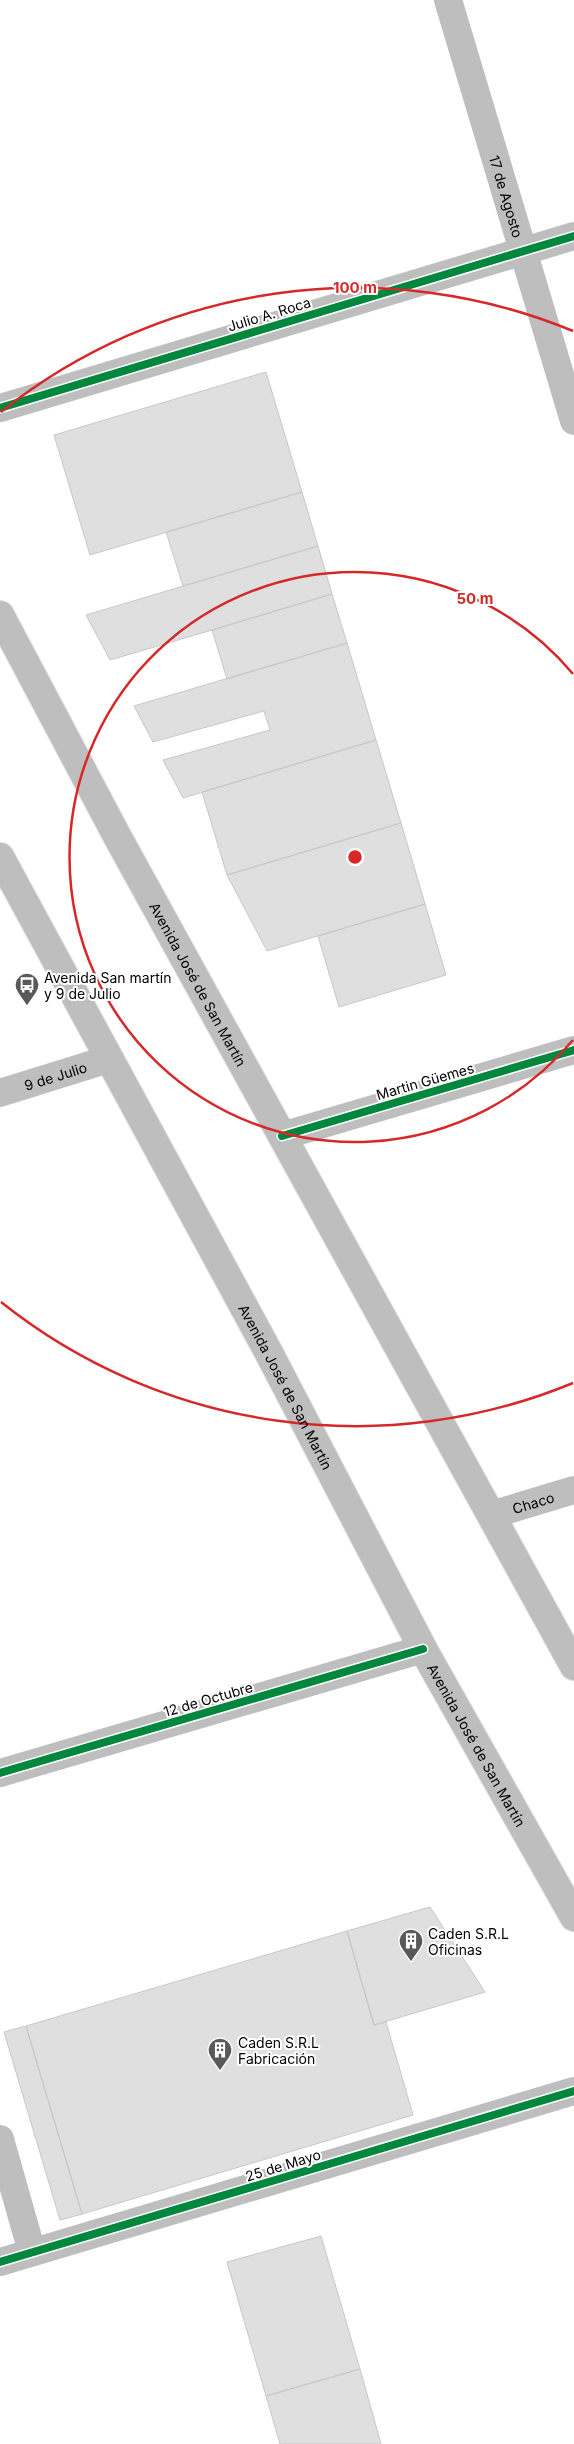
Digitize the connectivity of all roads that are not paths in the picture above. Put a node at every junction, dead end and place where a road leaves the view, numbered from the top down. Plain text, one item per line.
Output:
1 (448, 0) edge
2 (574, 236) edge
3 (523, 251) junction
4 (0, 408) edge
5 (574, 421) edge
6 (0, 615) edge
7 (0, 857) edge
8 (574, 1050) edge
9 (109, 1059) junction
10 (0, 1093) edge
11 (282, 1136) junction
12 (574, 1490) edge
13 (491, 1515) junction
14 (423, 1649) junction
15 (574, 1666) edge
16 (0, 1773) edge
17 (574, 1917) edge
18 (574, 2091) edge
19 (0, 2139) edge
20 (32, 2252) junction
21 (0, 2262) edge

1 - 3 street, 17 de Agosto
2 - 3 street, Julio A. Roca
3 - 4 street, Julio A. Roca
3 - 5 street, 17 de Agosto
6 - 11 street, Avenida José de San Martín
7 - 9 street, Avenida José de San Martín
8 - 11 street, Martin Güemes
9 - 10 street, 9 de Julio
9 - 14 street, Avenida José de San Martín
11 - 13 street, Avenida José de San Martín
12 - 13 street, Chaco
13 - 15 street, Avenida José de San Martín
14 - 16 street, 12 de Octubre
14 - 17 street, Avenida José de San Martín
18 - 20 street, 25 de Mayo
19 - 20 street
20 - 21 street, 25 de Mayo

